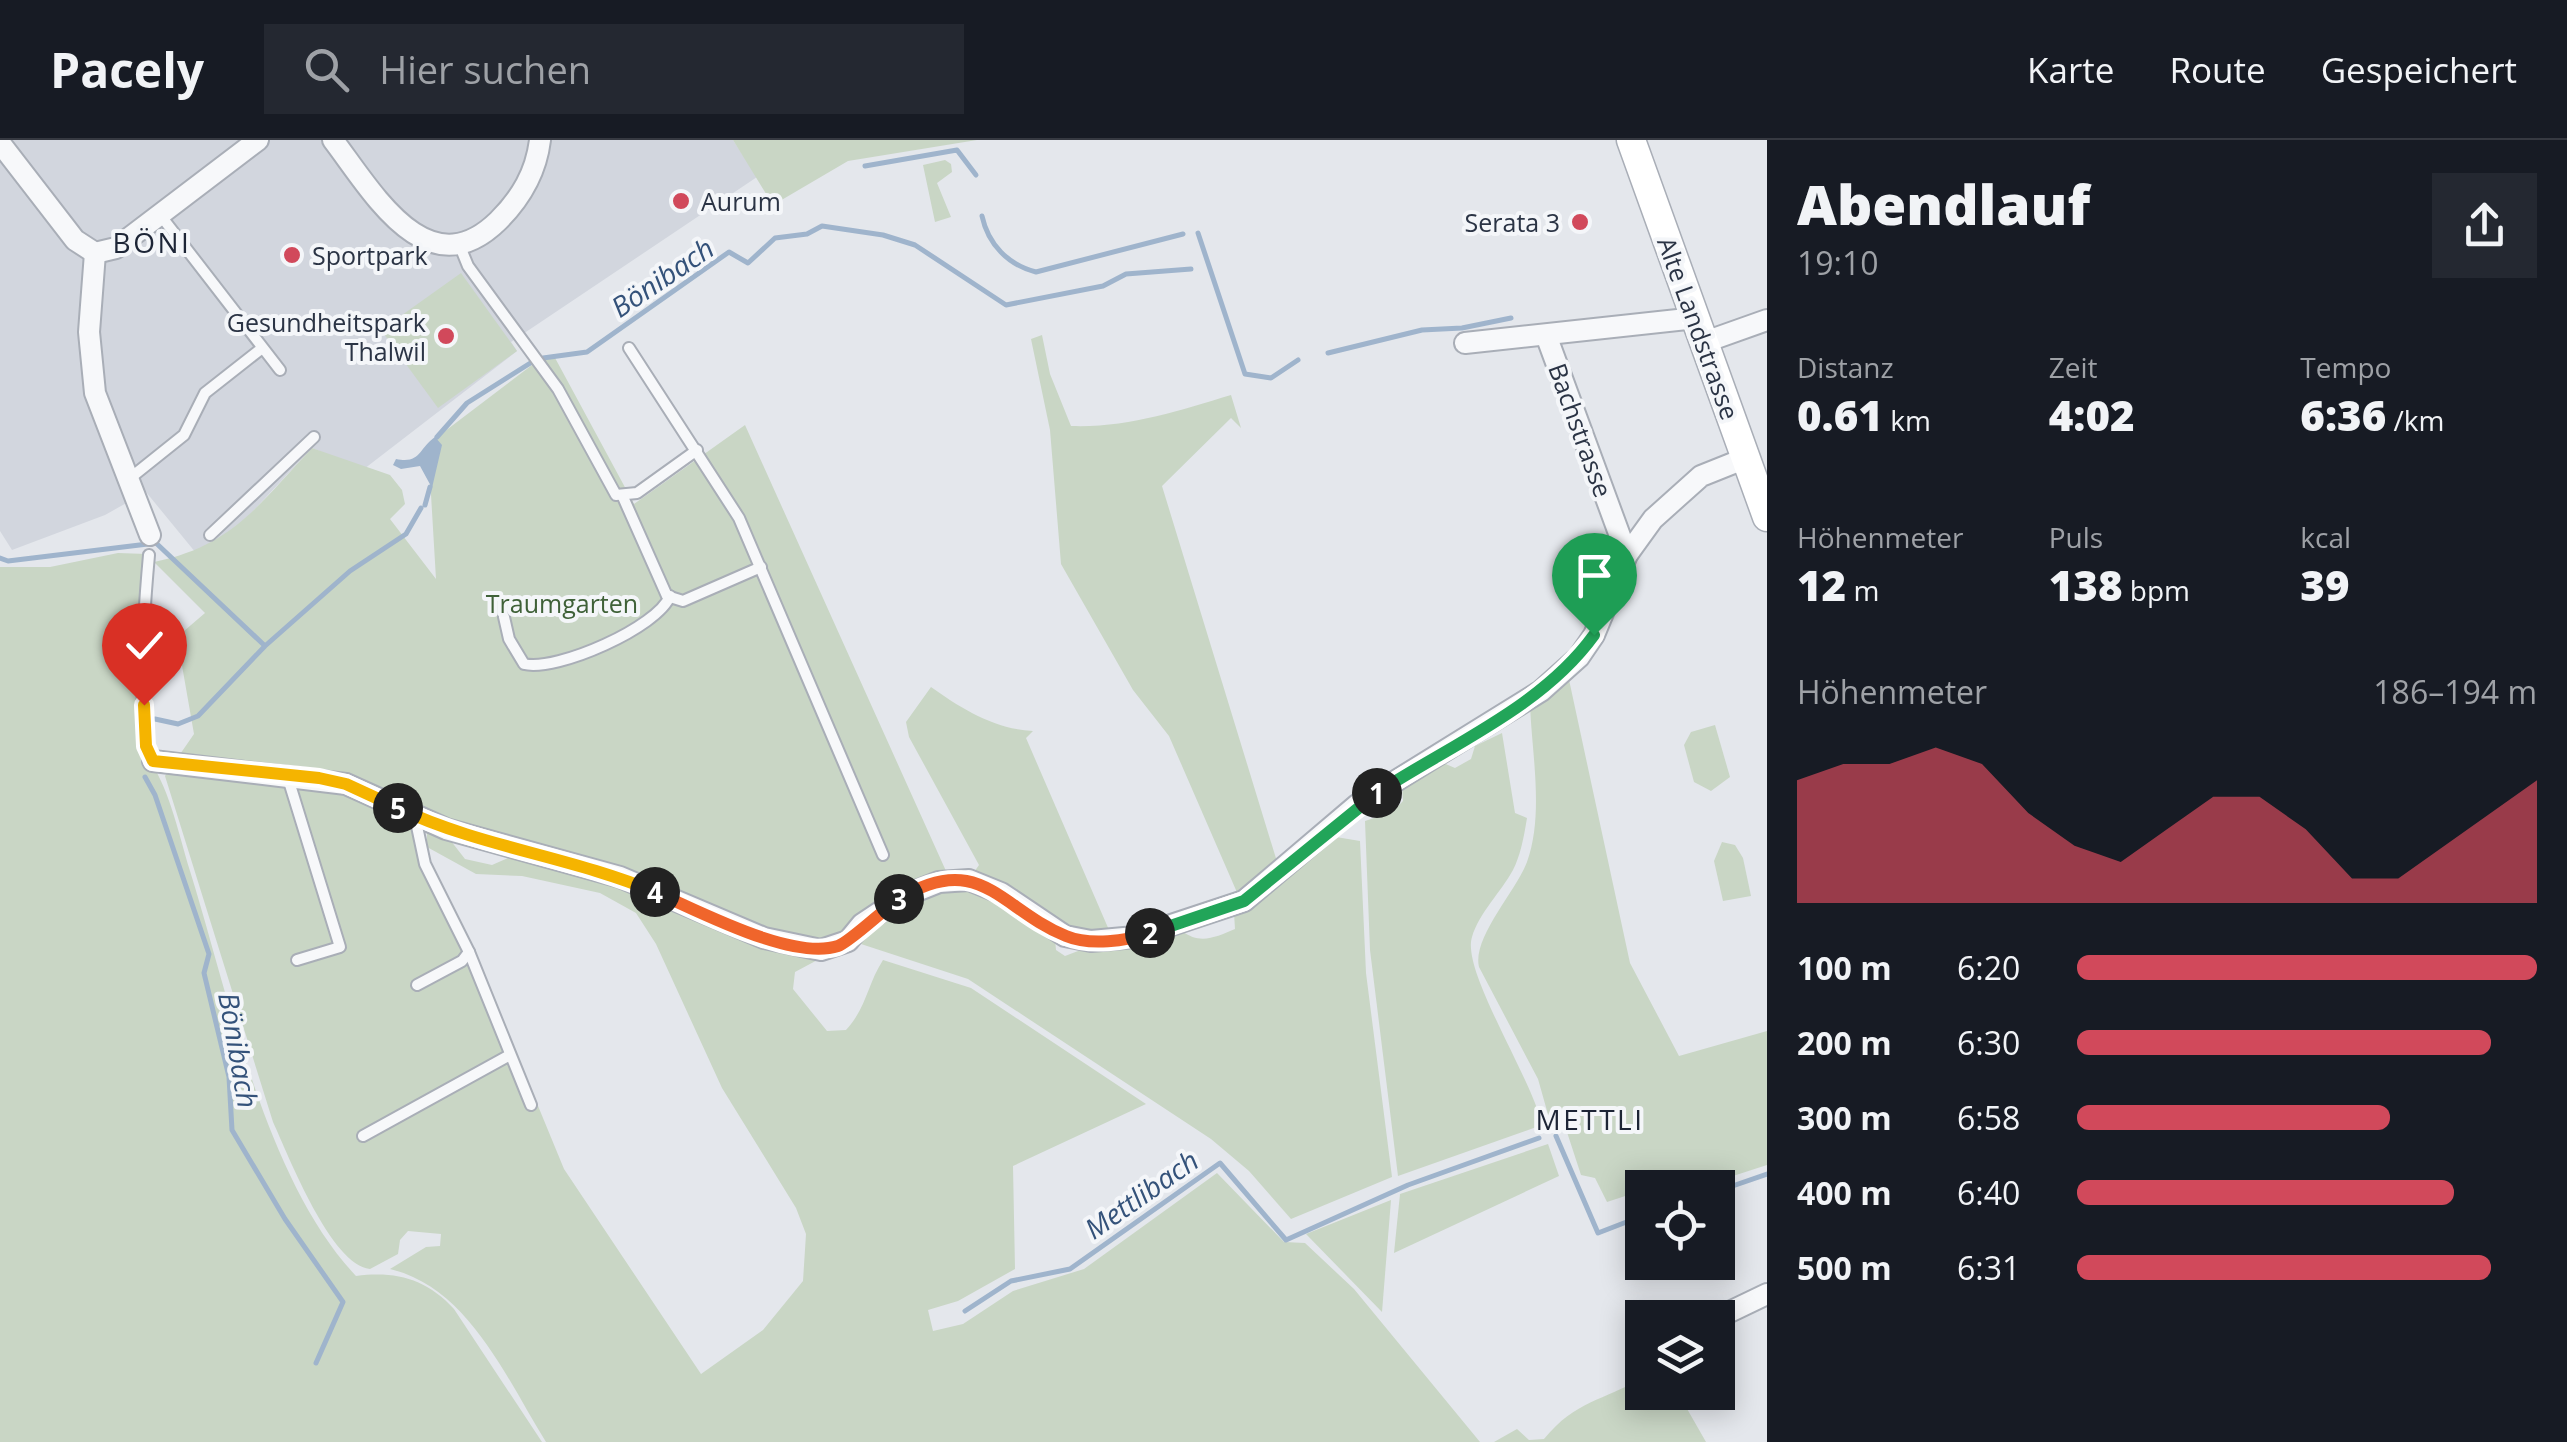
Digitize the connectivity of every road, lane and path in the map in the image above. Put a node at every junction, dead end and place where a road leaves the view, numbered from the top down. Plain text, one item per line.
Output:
1 (258, 140) edge
2 (333, 140) edge
3 (540, 140) edge
4 (1631, 140) edge
5 (0, 143) edge
6 (161, 216) junction
7 (459, 244) junction
8 (95, 253) junction
9 (1767, 320) edge
10 (1700, 330) junction
11 (1546, 335) junction
12 (1465, 342) dead end
13 (629, 348) dead end
14 (262, 349) junction
15 (280, 370) dead end
16 (314, 438) dead end
17 (697, 450) junction
18 (1746, 458) junction
19 (128, 480) junction
20 (624, 497) junction
21 (1767, 517) edge
22 (210, 535) dead end
23 (149, 545) joint
24 (1628, 555) junction
25 (761, 567) junction
26 (670, 596) junction
27 (504, 617) dead end
28 (153, 761) joint
29 (287, 774) junction
30 (415, 817) junction
31 (882, 855) dead end
32 (469, 952) junction
33 (297, 960) dead end
34 (418, 986) dead end
35 (510, 1055) junction
36 (531, 1105) dead end
37 (363, 1136) dead end
38 (1767, 1294) edge
39 (1735, 1309) edge

1 - 6 street
2 - 7 street
3 - 7 street
4 - 10 main road, Alte Landstrasse
5 - 8 street
6 - 8 street
6 - 14 lane
7 - 20 lane
8 - 19 street
9 - 10 street, Bachstrasse
10 - 11 street, Bachstrasse
10 - 18 main road, Alte Landstrasse
11 - 12 street
11 - 24 street, Bachstrasse
13 - 17 lane
14 - 15 lane
14 - 19 lane
16 - 22 lane
17 - 20 lane
17 - 25 lane
18 - 21 main road, Alte Landstrasse
18 - 24 street
19 - 23 street
20 - 26 lane
23 - 28 lane
24 - 30 street
25 - 26 lane
25 - 31 lane
26 - 27 lane
28 - 29 street
29 - 30 street
29 - 33 lane
30 - 32 lane
32 - 34 lane
32 - 35 lane
35 - 36 lane
35 - 37 lane
38 - 39 street

